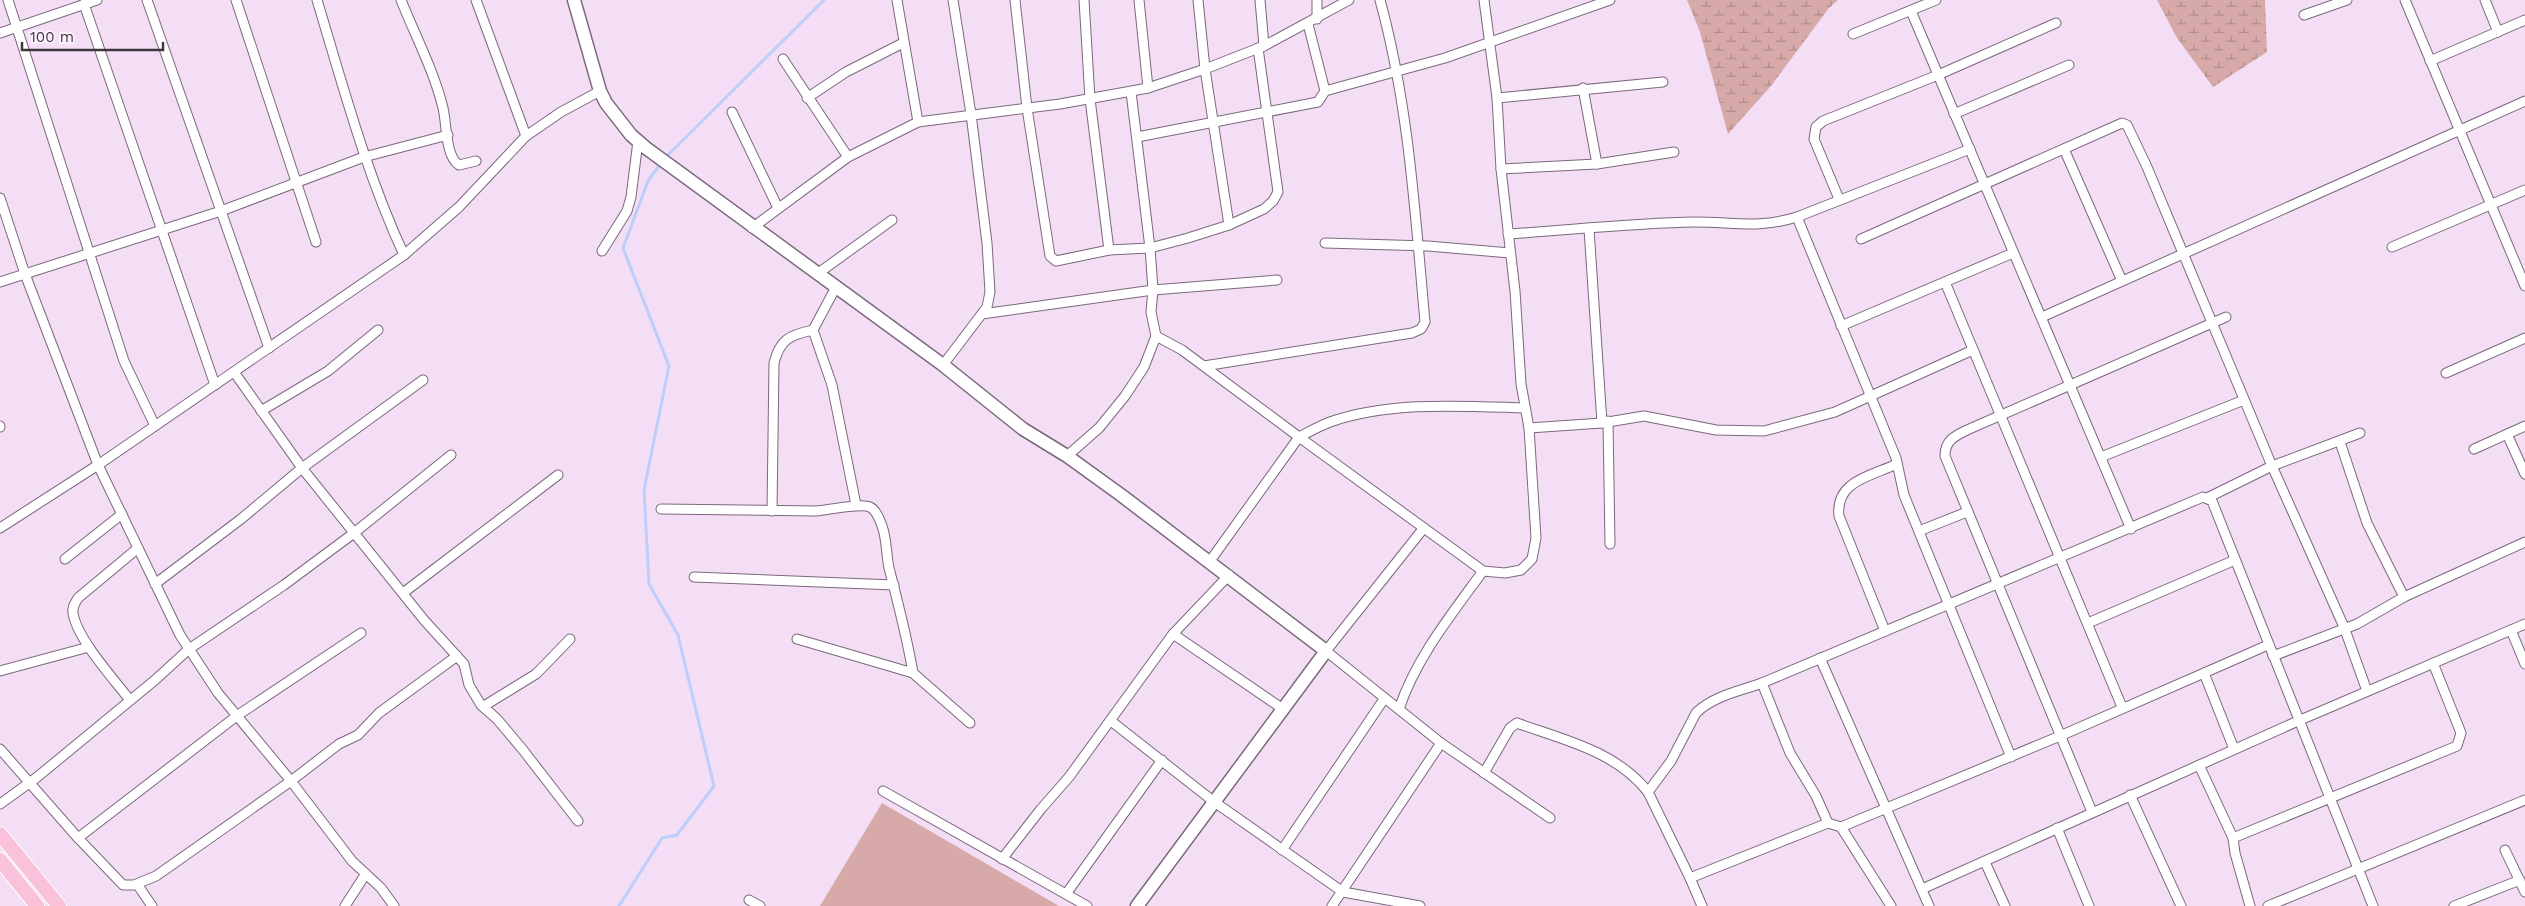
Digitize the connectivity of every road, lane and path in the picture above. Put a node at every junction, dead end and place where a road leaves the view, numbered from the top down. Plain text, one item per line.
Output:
1 (8, 0) edge
2 (97, 0) edge
3 (147, 0) edge
4 (236, 0) edge
5 (317, 0) edge
6 (401, 0) edge
7 (476, 0) edge
8 (574, 0) edge
9 (897, 0) edge
10 (953, 0) edge
11 (1015, 0) edge
12 (1084, 0) edge
13 (1139, 0) edge
14 (1198, 0) edge
15 (1260, 0) edge
16 (1316, 0) edge
17 (1349, 0) edge
18 (1380, 0) edge
19 (1484, 0) edge
20 (1610, 0) edge
21 (1936, 0) edge
22 (2347, 0) edge
23 (2405, 0) edge
24 (2485, 0) edge
25 (84, 4) junction
26 (1911, 11) junction
27 (2304, 15) dead end
28 (1317, 18) junction
29 (2525, 20) edge
30 (2056, 23) dead end
31 (1308, 24) junction
32 (17, 26) junction
33 (2498, 32) junction
34 (0, 33) edge
35 (1853, 34) dead end
36 (903, 43) junction
37 (1490, 44) junction
38 (1261, 47) junction
39 (783, 59) dead end
40 (2430, 61) junction
41 (2069, 65) dead end
42 (1205, 69) junction
43 (1398, 70) junction
44 (1938, 75) junction
45 (1663, 82) dead end
46 (1148, 88) junction
47 (1584, 88) junction
48 (600, 91) junction
49 (1325, 91) junction
50 (1131, 92) junction
51 (807, 98) junction
52 (1497, 98) junction
53 (1090, 99) junction
54 (2525, 101) edge
55 (1028, 108) junction
56 (732, 112) dead end
57 (1268, 113) junction
58 (972, 114) junction
59 (1954, 114) junction
60 (918, 122) junction
61 (1213, 122) junction
62 (2459, 129) junction
63 (448, 135) junction
64 (526, 136) junction
65 (1137, 137) junction
66 (638, 141) junction
67 (1970, 149) junction
68 (2064, 149) junction
69 (1674, 152) dead end
70 (364, 157) junction
71 (848, 158) junction
72 (476, 161) dead end
73 (1597, 164) junction
74 (1501, 169) junction
75 (295, 184) junction
76 (1984, 185) junction
77 (2525, 190) edge
78 (0, 198) edge
79 (1839, 199) junction
80 (2491, 205) junction
81 (778, 208) junction
82 (221, 211) junction
83 (1797, 217) junction
84 (892, 220) dead end
85 (1229, 224) junction
86 (752, 228) junction
87 (1589, 228) junction
88 (160, 230) junction
89 (1508, 234) junction
90 (1861, 239) dead end
91 (316, 242) dead end
92 (1325, 243) dead end
93 (1418, 246) junction
94 (2392, 247) dead end
95 (1150, 248) junction
96 (1109, 250) junction
97 (602, 251) dead end
98 (90, 252) junction
99 (1510, 253) junction
100 (2014, 253) junction
101 (404, 255) junction
102 (2184, 255) junction
103 (25, 274) junction
104 (816, 274) junction
105 (1277, 280) dead end
106 (2524, 280) edge
107 (2122, 281) junction
108 (0, 282) edge
109 (1945, 282) junction
110 (836, 287) junction
111 (1153, 290) junction
112 (982, 314) junction
113 (2042, 317) junction
114 (2226, 317) dead end
115 (2212, 323) junction
116 (1841, 326) junction
117 (378, 330) dead end
118 (813, 330) junction
119 (1156, 336) junction
120 (2525, 338) edge
121 (269, 348) junction
122 (1973, 350) junction
123 (943, 365) junction
124 (1204, 366) junction
125 (234, 372) junction
126 (2446, 373) dead end
127 (423, 380) dead end
128 (215, 385) junction
129 (2071, 386) junction
130 (1870, 396) junction
131 (2244, 400) junction
132 (1524, 408) junction
133 (261, 411) junction
134 (2002, 416) junction
135 (1605, 422) junction
136 (156, 426) junction
137 (2525, 426) edge
138 (1529, 428) junction
139 (2360, 434) dead end
140 (2507, 434) junction
141 (1299, 437) junction
142 (2340, 442) junction
143 (2474, 448) dead end
144 (451, 455) dead end
145 (1067, 456) junction
146 (2101, 457) junction
147 (1897, 464) junction
148 (98, 465) junction
149 (2272, 466) junction
150 (302, 468) junction
151 (2525, 474) edge
152 (558, 475) dead end
153 (2207, 498) junction
154 (856, 505) junction
155 (661, 510) dead end
156 (772, 511) junction
157 (1967, 512) junction
158 (122, 514) junction
159 (0, 528) edge
160 (1424, 529) junction
161 (2131, 529) junction
162 (1918, 531) junction
163 (354, 533) junction
164 (2525, 542) edge
165 (1610, 544) dead end
166 (138, 548) junction
167 (2061, 558) junction
168 (65, 559) dead end
169 (2235, 560) junction
170 (1210, 562) junction
171 (1482, 571) junction
172 (1229, 575) junction
173 (694, 577) dead end
174 (1999, 583) junction
175 (155, 584) junction
176 (894, 585) junction
177 (403, 593) junction
178 (2404, 597) junction
179 (1948, 604) junction
180 (2088, 623) junction
181 (2525, 624) edge
182 (2344, 628) junction
183 (2511, 630) junction
184 (1885, 631) junction
185 (361, 633) dead end
186 (1173, 634) junction
187 (570, 639) dead end
188 (797, 639) dead end
189 (2268, 645) junction
190 (89, 647) junction
191 (189, 649) junction
192 (1326, 651) junction
193 (457, 656) junction
194 (2272, 656) junction
195 (1820, 658) junction
196 (2432, 663) junction
197 (2525, 664) edge
198 (0, 671) edge
199 (913, 673) junction
200 (2204, 673) junction
201 (1762, 683) junction
202 (2367, 691) junction
203 (1384, 698) junction
204 (130, 699) junction
205 (484, 706) junction
206 (2122, 707) junction
207 (1283, 709) junction
208 (1399, 709) junction
209 (238, 715) junction
210 (1111, 721) junction
211 (2298, 721) junction
212 (970, 723) dead end
213 (2060, 736) junction
214 (1441, 743) junction
215 (0, 748) edge
216 (2234, 749) junction
217 (2011, 756) junction
218 (1162, 760) junction
219 (2199, 765) junction
220 (1484, 773) junction
221 (292, 781) junction
222 (29, 783) junction
223 (883, 791) dead end
224 (1648, 792) junction
225 (2130, 795) junction
226 (2328, 797) junction
227 (2525, 800) edge
228 (1213, 801) junction
229 (0, 804) edge
230 (1888, 808) junction
231 (2092, 812) junction
232 (1550, 818) dead end
233 (578, 821) dead end
234 (1828, 823) junction
235 (1841, 827) junction
236 (2057, 828) junction
237 (0, 834) edge
238 (78, 838) junction
239 (2233, 838) junction
240 (1282, 850) junction
241 (2505, 850) dead end
242 (1002, 859) junction
243 (0, 860) edge
244 (1985, 862) junction
245 (2357, 869) junction
246 (365, 875) junction
247 (1690, 878) junction
248 (2520, 880) junction
249 (137, 884) junction
250 (1922, 889) junction
251 (1343, 892) junction
252 (2525, 892) edge
253 (1066, 894) junction
254 (749, 900) dead end
255 (1926, 905) edge
256 (37, 906) edge
257 (59, 906) edge
258 (152, 906) edge
259 (346, 906) edge
260 (394, 906) edge
261 (760, 906) edge
262 (1087, 906) edge
263 (1137, 906) edge
264 (1332, 906) edge
265 (1420, 906) edge
266 (1702, 906) edge
267 (1891, 906) edge
268 (2005, 906) edge
269 (2090, 906) edge
270 (2181, 906) edge
271 (2250, 906) edge
272 (2268, 906) edge
273 (2373, 906) edge
274 (2454, 906) edge

1 - 32 street
2 - 25 street
3 - 82 street
4 - 75 street
5 - 70 street
6 - 63 street
7 - 64 street
8 - 48 street
9 - 36 street
10 - 58 street
11 - 55 street
12 - 53 street
13 - 46 street
14 - 42 street
15 - 38 street
16 - 28 street
17 - 28 street
18 - 43 street
19 - 37 street
20 - 37 street
21 - 26 street
22 - 27 street
23 - 40 street
24 - 33 street
25 - 32 street
25 - 88 street
26 - 35 street
26 - 44 street
28 - 31 street
29 - 33 street
30 - 44 street
31 - 38 street
31 - 49 street
32 - 34 street
32 - 98 street
33 - 40 street
36 - 51 street
36 - 60 street
37 - 43 street
37 - 52 street
38 - 42 street
38 - 57 street
39 - 51 street
40 - 62 street
41 - 59 street
42 - 46 street
42 - 61 street
43 - 49 street
43 - 93 street
44 - 59 street
44 - 79 street
45 - 47 street
46 - 50 street
47 - 52 street
47 - 73 street
48 - 64 street
48 - 66 street
49 - 57 street
50 - 53 street
50 - 65 street
51 - 71 street
52 - 74 street
53 - 55 street
53 - 96 street
54 - 62 street
55 - 58 street
55 - 96 street
56 - 81 street
57 - 61 street
57 - 85 street
58 - 60 street
58 - 112 street
59 - 67 street
60 - 71 street
61 - 65 street
61 - 85 street
62 - 80 street
62 - 102 street
63 - 70 street
63 - 72 street
64 - 101 street
65 - 95 street
66 - 86 street
66 - 97 street
67 - 76 street
67 - 79 street
68 - 76 street
68 - 102 street
68 - 107 street
69 - 73 street
70 - 75 street
70 - 101 street
71 - 81 street
73 - 74 street
74 - 89 street
75 - 82 street
75 - 91 street
76 - 90 street
76 - 100 street
77 - 80 street
78 - 103 street
79 - 83 street
80 - 94 street
80 - 106 street
81 - 86 street
82 - 88 street
82 - 121 street
83 - 87 street
83 - 116 street
84 - 104 street
85 - 95 street
86 - 104 street
87 - 89 street
87 - 135 street
88 - 98 street
88 - 128 street
89 - 99 street
92 - 93 street
93 - 99 street
93 - 124 street
95 - 96 street
95 - 111 street
98 - 103 street
98 - 136 street
99 - 132 street
100 - 109 street
100 - 113 street
101 - 121 street
102 - 107 street
102 - 115 street
103 - 108 street
103 - 148 street
104 - 110 street
105 - 111 street
107 - 113 street
109 - 116 street
109 - 122 street
110 - 118 street
110 - 123 street
111 - 112 street
111 - 119 street
112 - 123 street
113 - 129 street
114 - 115 street
115 - 129 street
115 - 131 street
116 - 130 street
117 - 133 street
118 - 154 street
118 - 156 street
119 - 124 street
119 - 145 street
120 - 126 street
121 - 125 street
122 - 130 street
122 - 134 street
123 - 145 street
124 - 141 street
125 - 128 street
125 - 133 street
127 - 150 street
128 - 136 street
129 - 134 street
129 - 146 street
130 - 135 street
130 - 147 street
131 - 146 street
131 - 149 street
132 - 138 street
132 - 141 street
133 - 150 street
134 - 157 street
134 - 167 street
135 - 138 street
135 - 165 street
136 - 148 street
137 - 140 street
138 - 171 street
139 - 142 street
140 - 143 street
140 - 151 street
141 - 160 street
141 - 170 street
142 - 149 street
142 - 178 street
144 - 163 street
145 - 170 street
146 - 161 street
147 - 162 street
147 - 184 street
148 - 158 street
148 - 159 street
149 - 153 street
149 - 182 street
150 - 163 street
150 - 175 street
152 - 177 street
153 - 161 street
153 - 169 street
154 - 156 street
154 - 176 street
155 - 156 street
157 - 162 street
157 - 174 street
158 - 166 street
158 - 168 street
160 - 171 street
160 - 192 street
161 - 167 street
162 - 179 street
163 - 177 street
163 - 191 street
164 - 178 street
166 - 175 street
166 - 190 street
167 - 174 street
167 - 180 street
169 - 180 street
169 - 189 street
170 - 172 street
171 - 208 street
172 - 186 street
172 - 192 street
173 - 176 street
174 - 179 street
174 - 213 street
175 - 191 street
176 - 199 street
177 - 193 street
178 - 182 street
179 - 184 street
179 - 217 street
180 - 206 street
181 - 183 street
182 - 194 street
182 - 202 street
183 - 196 street
183 - 197 street
184 - 195 street
185 - 209 street
186 - 207 street
186 - 210 street
187 - 205 street
188 - 199 street
189 - 194 street
189 - 200 street
190 - 198 street
190 - 204 street
191 - 204 street
191 - 209 street
192 - 203 street
192 - 207 street
193 - 205 street
193 - 221 street
194 - 211 street
195 - 201 street
195 - 230 street
196 - 202 street
196 - 226 street
199 - 212 street
200 - 206 street
200 - 216 street
201 - 224 street
201 - 234 street
202 - 211 street
203 - 208 street
203 - 240 street
204 - 222 street
205 - 233 street
206 - 213 street
207 - 228 street
208 - 214 street
209 - 221 street
209 - 238 street
210 - 218 street
210 - 242 street
211 - 216 street
211 - 226 street
213 - 217 street
213 - 231 street
214 - 220 street
214 - 251 street
215 - 222 street
216 - 219 street
217 - 230 street
218 - 228 street
218 - 253 street
219 - 225 street
219 - 239 street
220 - 224 street
220 - 232 street
221 - 246 street
221 - 249 street
222 - 229 street
222 - 238 street
223 - 242 street
224 - 247 street
225 - 231 street
225 - 270 street
226 - 239 street
226 - 245 street
227 - 245 street
228 - 240 street
228 - 263 street
230 - 235 street
230 - 250 street
231 - 236 street
234 - 235 street
234 - 247 street
235 - 267 street
236 - 244 street
236 - 269 street
237 - 257 main road
238 - 249 street
239 - 271 street
240 - 251 street
241 - 248 street
242 - 253 street
243 - 256 main road
244 - 250 street
244 - 268 street
245 - 272 street
245 - 273 street
246 - 259 street
246 - 260 street
247 - 266 street
248 - 252 street
248 - 274 street
249 - 258 street
250 - 255 street
251 - 264 street
251 - 265 street
253 - 262 street
254 - 261 street

